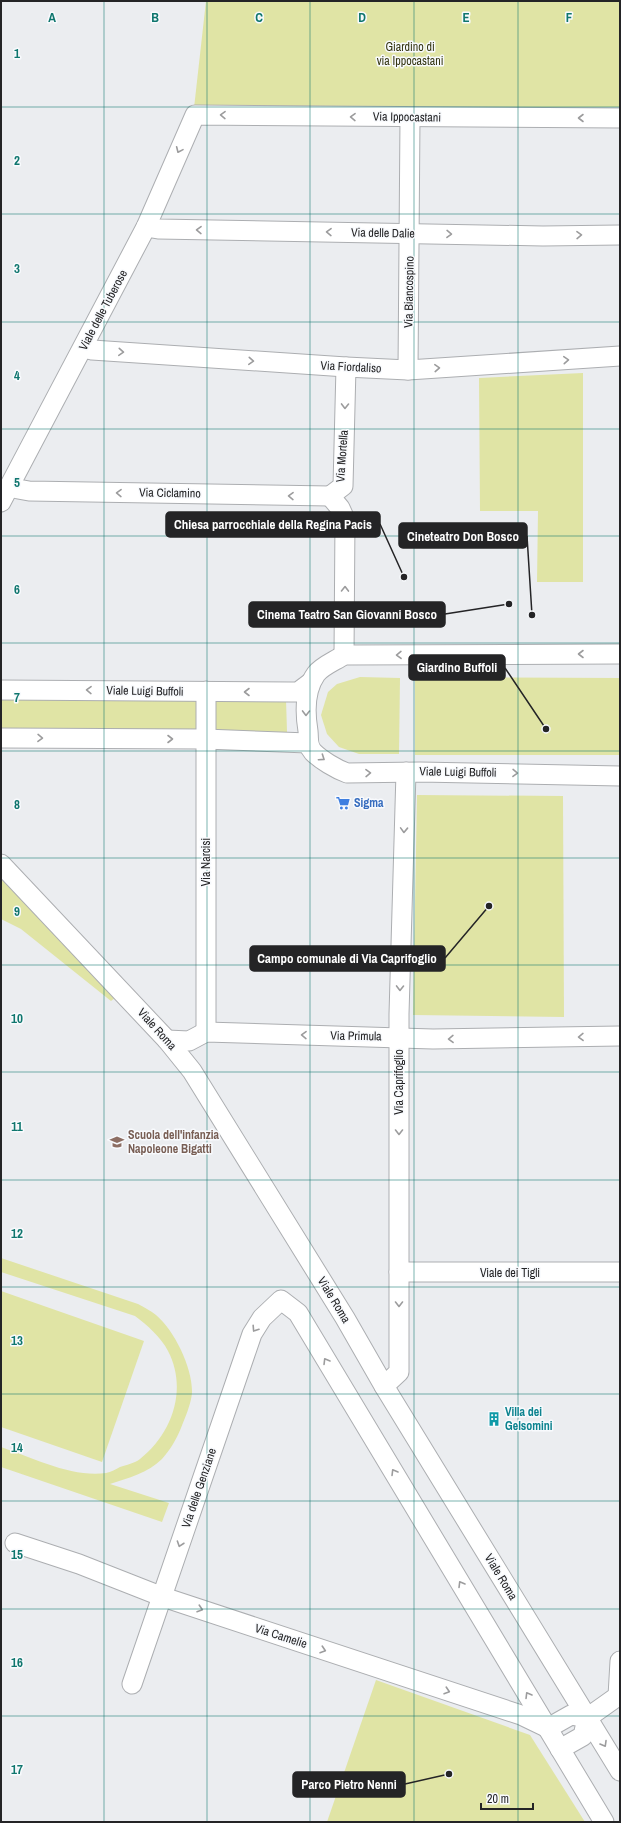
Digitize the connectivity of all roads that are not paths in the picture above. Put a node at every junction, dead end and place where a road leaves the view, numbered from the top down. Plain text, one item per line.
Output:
1 (194, 115) joint
2 (410, 118) junction
3 (620, 118) edge
4 (146, 227) junction
5 (410, 233) junction
6 (620, 235) edge
7 (82, 348) junction
8 (620, 356) edge
9 (346, 367) junction
10 (408, 370) junction
11 (11, 485) junction
12 (330, 496) junction
13 (1, 502) edge
14 (620, 654) edge
15 (344, 656) junction
16 (310, 683) junction
17 (1, 690) edge
18 (206, 691) junction
19 (1, 738) edge
20 (205, 739) junction
21 (308, 743) junction
22 (406, 772) junction
23 (620, 776) edge
24 (1, 864) edge
25 (206, 1032) junction
26 (620, 1036) edge
27 (399, 1038) junction
28 (167, 1040) junction
29 (399, 1272) junction
30 (620, 1272) edge
31 (384, 1386) junction
32 (15, 1543) dead end
33 (163, 1597) junction
34 (620, 1660) edge
35 (132, 1684) dead end
36 (587, 1718) junction
37 (548, 1728) junction
38 (560, 1748) junction
39 (620, 1771) edge
40 (604, 1822) edge

2 -> 1 street, Via Ippocastani
1 -> 4 street, Viale delle Tuberose
3 -> 2 street, Via Ippocastani
2 - 5 street, Via Biancospino
5 -> 4 street, Via delle Dalie
4 - 7 street, Viale delle Tuberose
5 -> 6 street, Via delle Dalie
5 - 10 street, Via Biancospino
7 -> 9 street, Via Fiordaliso
7 - 11 street, Viale delle Tuberose
10 -> 8 street, Via Fiordaliso
9 - 10 street, Via Fiordaliso
9 -> 12 street, Via Mortella
12 -> 11 street, Via Ciclamino
11 - 13 street, Viale delle Tuberose
15 -> 12 street, Via Mortella
14 -> 15 street
15 - 16 street, Viale Luigi Buffoli
16 -> 18 street, Viale Luigi Buffoli
16 -> 21 street
18 -> 17 street, Viale Luigi Buffoli
18 - 20 street, Via Narcisi
19 -> 20 street
20 - 21 street
20 - 25 street, Via Narcisi
21 -> 22 street, Viale Luigi Buffoli
22 -> 23 street, Viale Luigi Buffoli
22 -> 27 street, Via Caprifoglio
24 - 28 street, Viale Roma
27 -> 25 street, Via Primula
25 - 28 street, Via Primula
26 -> 27 street, Via Primula
27 -> 29 street, Via Caprifoglio
28 - 31 street, Viale Roma
29 - 30 street, Viale dei Tigli
29 -> 31 street, Via Caprifoglio
31 - 36 street, Viale Roma
32 - 33 street, Via Camelie
33 - 35 street, Via delle Genziane
33 -> 37 street, Via Camelie
37 -> 33 street, Via delle Genziane
34 - 36 street
36 - 37 street
36 - 38 street
36 -> 39 street, Viale Roma
37 - 38 street
38 - 40 street

